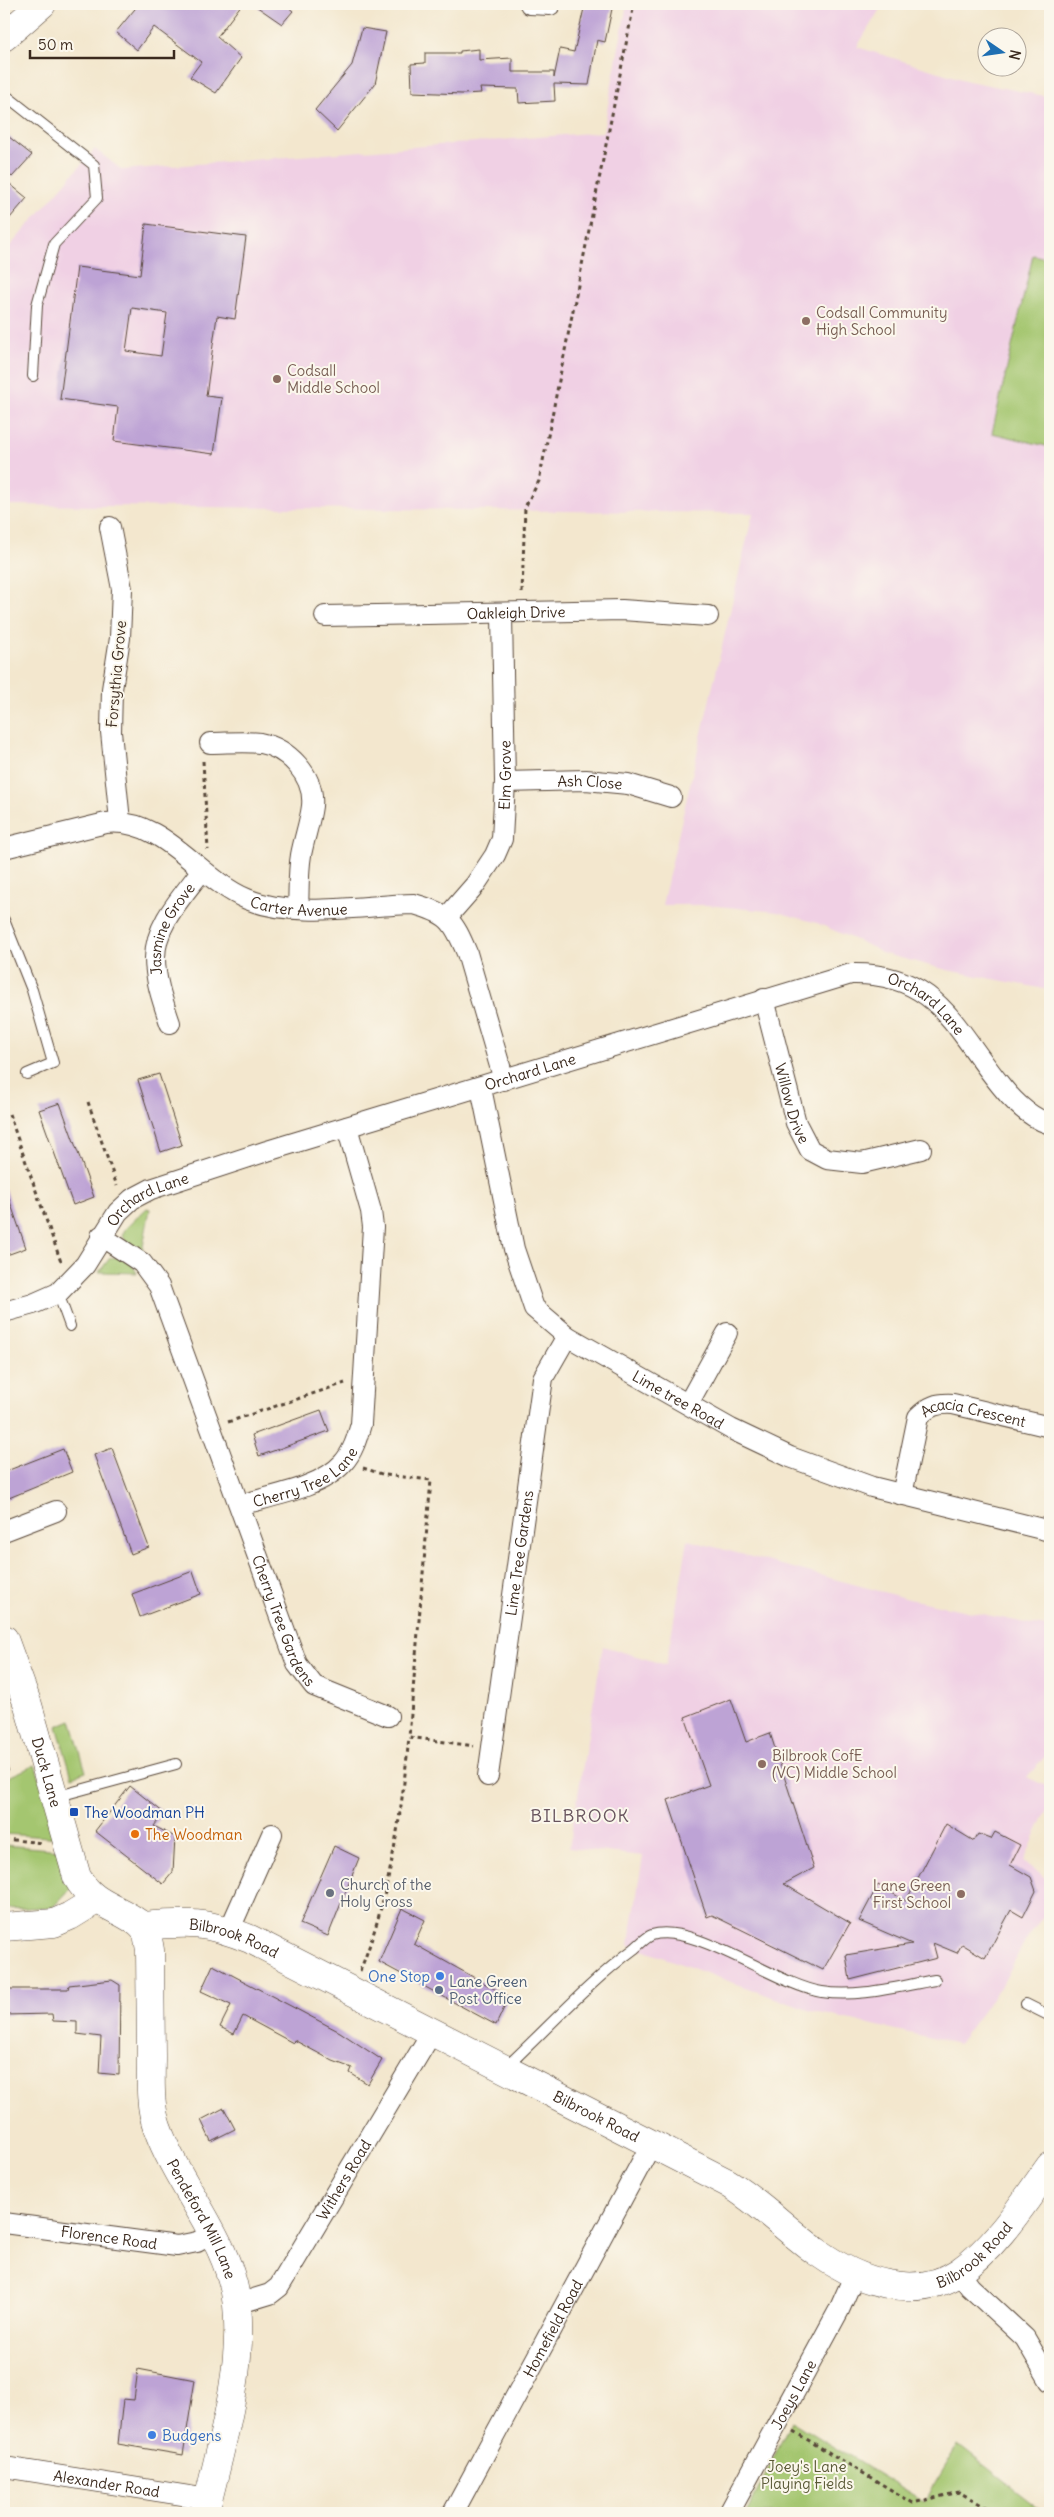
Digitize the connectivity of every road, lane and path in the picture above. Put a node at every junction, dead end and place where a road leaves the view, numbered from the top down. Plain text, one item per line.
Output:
1 (42, 4) edge
2 (634, 4) edge
3 (4, 37) edge
4 (4, 94) edge
5 (33, 376) dead end
6 (110, 527) dead end
7 (522, 601) dead end
8 (502, 614) junction
9 (325, 616) dead end
10 (708, 616) dead end
11 (210, 743) joint
12 (505, 782) junction
13 (672, 797) dead end
14 (120, 821) junction
15 (4, 848) edge
16 (202, 870) junction
17 (298, 909) junction
18 (447, 916) junction
19 (4, 920) edge
20 (764, 1000) junction
21 (170, 1023) dead end
22 (27, 1074) dead end
23 (504, 1080) junction
24 (481, 1088) junction
25 (88, 1102) dead end
26 (9, 1114) dead end
27 (1050, 1124) edge
28 (347, 1127) junction
29 (921, 1149) dead end
30 (120, 1194) dead end
31 (101, 1236) junction
32 (64, 1272) dead end
33 (58, 1293) junction
34 (4, 1312) edge
35 (70, 1326) dead end
36 (727, 1332) dead end
37 (567, 1336) junction
38 (353, 1381) dead end
39 (688, 1404) junction
40 (222, 1424) dead end
41 (1050, 1427) edge
42 (344, 1462) junction
43 (902, 1495) junction
44 (240, 1505) junction
45 (56, 1511) dead end
46 (4, 1531) edge
47 (1050, 1531) edge
48 (4, 1639) edge
49 (388, 1716) dead end
50 (409, 1737) junction
51 (492, 1748) junction
52 (4, 1760) edge
53 (176, 1764) dead end
54 (4, 1774) edge
55 (488, 1776) dead end
56 (54, 1798) junction
57 (272, 1834) dead end
58 (4, 1839) edge
59 (51, 1844) dead end
60 (96, 1900) junction
61 (142, 1926) junction
62 (4, 1927) edge
63 (229, 1931) junction
64 (935, 1980) dead end
65 (352, 1990) junction
66 (1026, 2004) dead end
67 (1050, 2016) edge
68 (432, 2032) junction
69 (504, 2070) junction
70 (652, 2143) junction
71 (1050, 2166) edge
72 (4, 2222) edge
73 (212, 2234) junction
74 (959, 2272) junction
75 (855, 2274) junction
76 (237, 2304) junction
77 (1050, 2381) edge
78 (778, 2421) junction
79 (4, 2467) edge
80 (207, 2506) edge
81 (453, 2513) edge
82 (729, 2513) edge
83 (996, 2513) edge

1 - 3 street
2 - 7 path
4 - 5 lane
6 - 14 street, Forsythia Grove
8 - 9 street, Oakleigh Drive
8 - 10 street, Oakleigh Drive
8 - 12 street, Elm Grove
11 - 16 path
11 - 17 street
12 - 13 street, Ash Close
12 - 18 street, Elm Grove
14 - 15 street
14 - 16 street, Carter Avenue
16 - 17 street, Carter Avenue
16 - 21 street, Jasmine Grove
17 - 18 street, Carter Avenue
18 - 23 street
19 - 22 lane
20 - 23 street, Orchard Lane
20 - 27 street, Orchard Lane
20 - 29 street, Willow Drive
23 - 24 street, Orchard Lane
24 - 28 street, Orchard Lane
24 - 37 street, Lime tree Road
25 - 30 path
26 - 32 path
28 - 31 street, Orchard Lane
28 - 42 street, Cherry Tree Lane
31 - 33 street, Orchard Lane
31 - 44 street, Cherry Tree Lane
33 - 34 street, Orchard Lane
33 - 35 lane
36 - 39 street
37 - 39 street, Lime tree Road
37 - 51 street, Lime Tree Gardens
38 - 40 path
39 - 43 street, Lime tree Road
41 - 43 street, Acacia Crescent
42 - 44 street, Cherry Tree Lane
42 - 50 path
43 - 47 street, Lime tree Road
44 - 49 street, Cherry Tree Gardens
45 - 46 street
48 - 56 street, Duck Lane
50 - 51 path
50 - 65 path
51 - 55 street, Lime Tree Gardens
52 - 54 path
53 - 56 lane
56 - 60 street, Duck Lane
57 - 63 street
58 - 59 path
60 - 61 street
60 - 62 street
61 - 63 street, Bilbrook Road
61 - 73 street, Pendeford Mill Lane
63 - 65 street, Bilbrook Road
64 - 69 lane
65 - 68 street, Bilbrook Road
66 - 67 lane
68 - 69 street, Bilbrook Road
68 - 76 street, Withers Road
69 - 70 street, Bilbrook Road
70 - 75 street, Bilbrook Road
70 - 81 street, Homefield Road
71 - 74 street, Bilbrook Road
72 - 73 street, Florence Road
73 - 76 street, Pendeford Mill Lane
74 - 75 street, Bilbrook Road
74 - 77 street
75 - 78 street, Joeys Lane
76 - 80 street, Pendeford Mill Lane
78 - 82 street, Joeys Lane
78 - 83 path
79 - 80 street, Alexander Road

